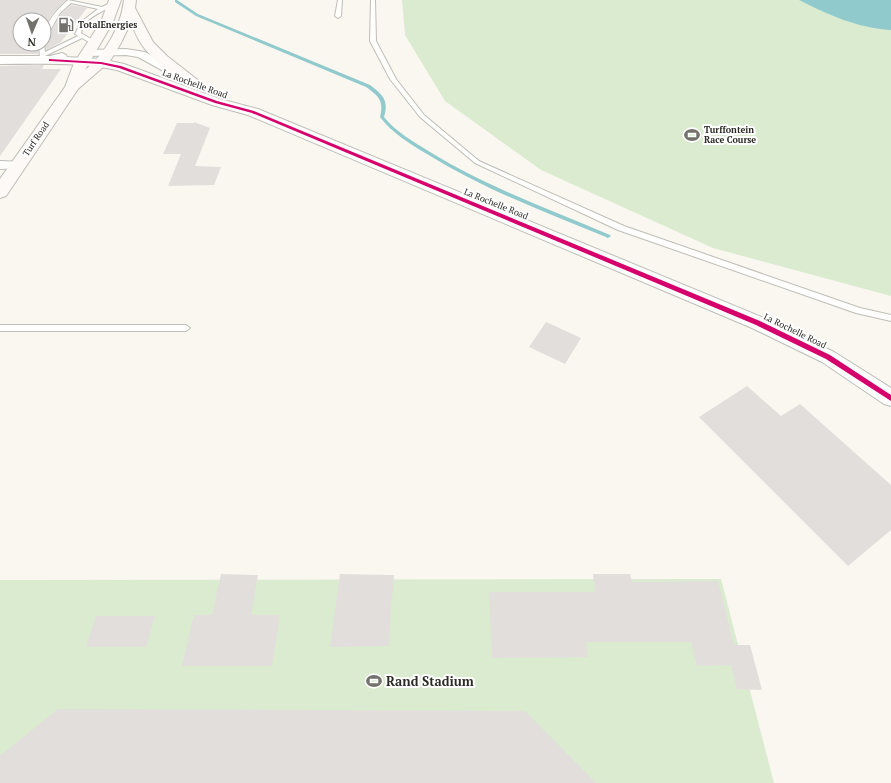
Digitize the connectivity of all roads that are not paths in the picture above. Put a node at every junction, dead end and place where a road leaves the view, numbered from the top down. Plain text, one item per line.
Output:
1 (71, 0) edge
2 (340, 0) edge
3 (373, 0) edge
4 (110, 4) edge
5 (130, 5) edge
6 (338, 16) dead end
7 (52, 22) edge
8 (82, 36) junction
9 (94, 43) junction
10 (44, 52) edge
11 (45, 58) junction
12 (84, 58) junction
13 (104, 58) junction
14 (0, 60) edge
15 (192, 81) junction
16 (72, 87) junction
17 (253, 112) junction
18 (0, 165) edge
19 (19, 165) junction
20 (0, 192) edge
21 (891, 318) edge
22 (0, 328) edge
23 (186, 328) dead end
24 (891, 398) edge

1 - 4 lane
1 - 7 lane
2 - 6 lane
3 - 21 lane
4 - 8 lane
4 - 9 main road, Turf Road
5 - 13 main road, Turf Road
5 - 15 main road
8 - 9 lane
8 - 11 lane
9 - 12 main road, Turf Road
10 - 11 lane
11 - 12 street, La Rochelle Road
11 - 14 street, La Rochelle Road
12 - 13 street, La Rochelle Road
12 - 16 main road, Turf Road
13 - 15 street, La Rochelle Road
13 - 16 main road, Turf Road
13 - 17 street, La Rochelle Road
15 - 17 street, La Rochelle Road
16 - 19 main road, Turf Road
17 - 24 street, La Rochelle Road
18 - 19 street
19 - 20 main road, Turf Road
22 - 23 lane

